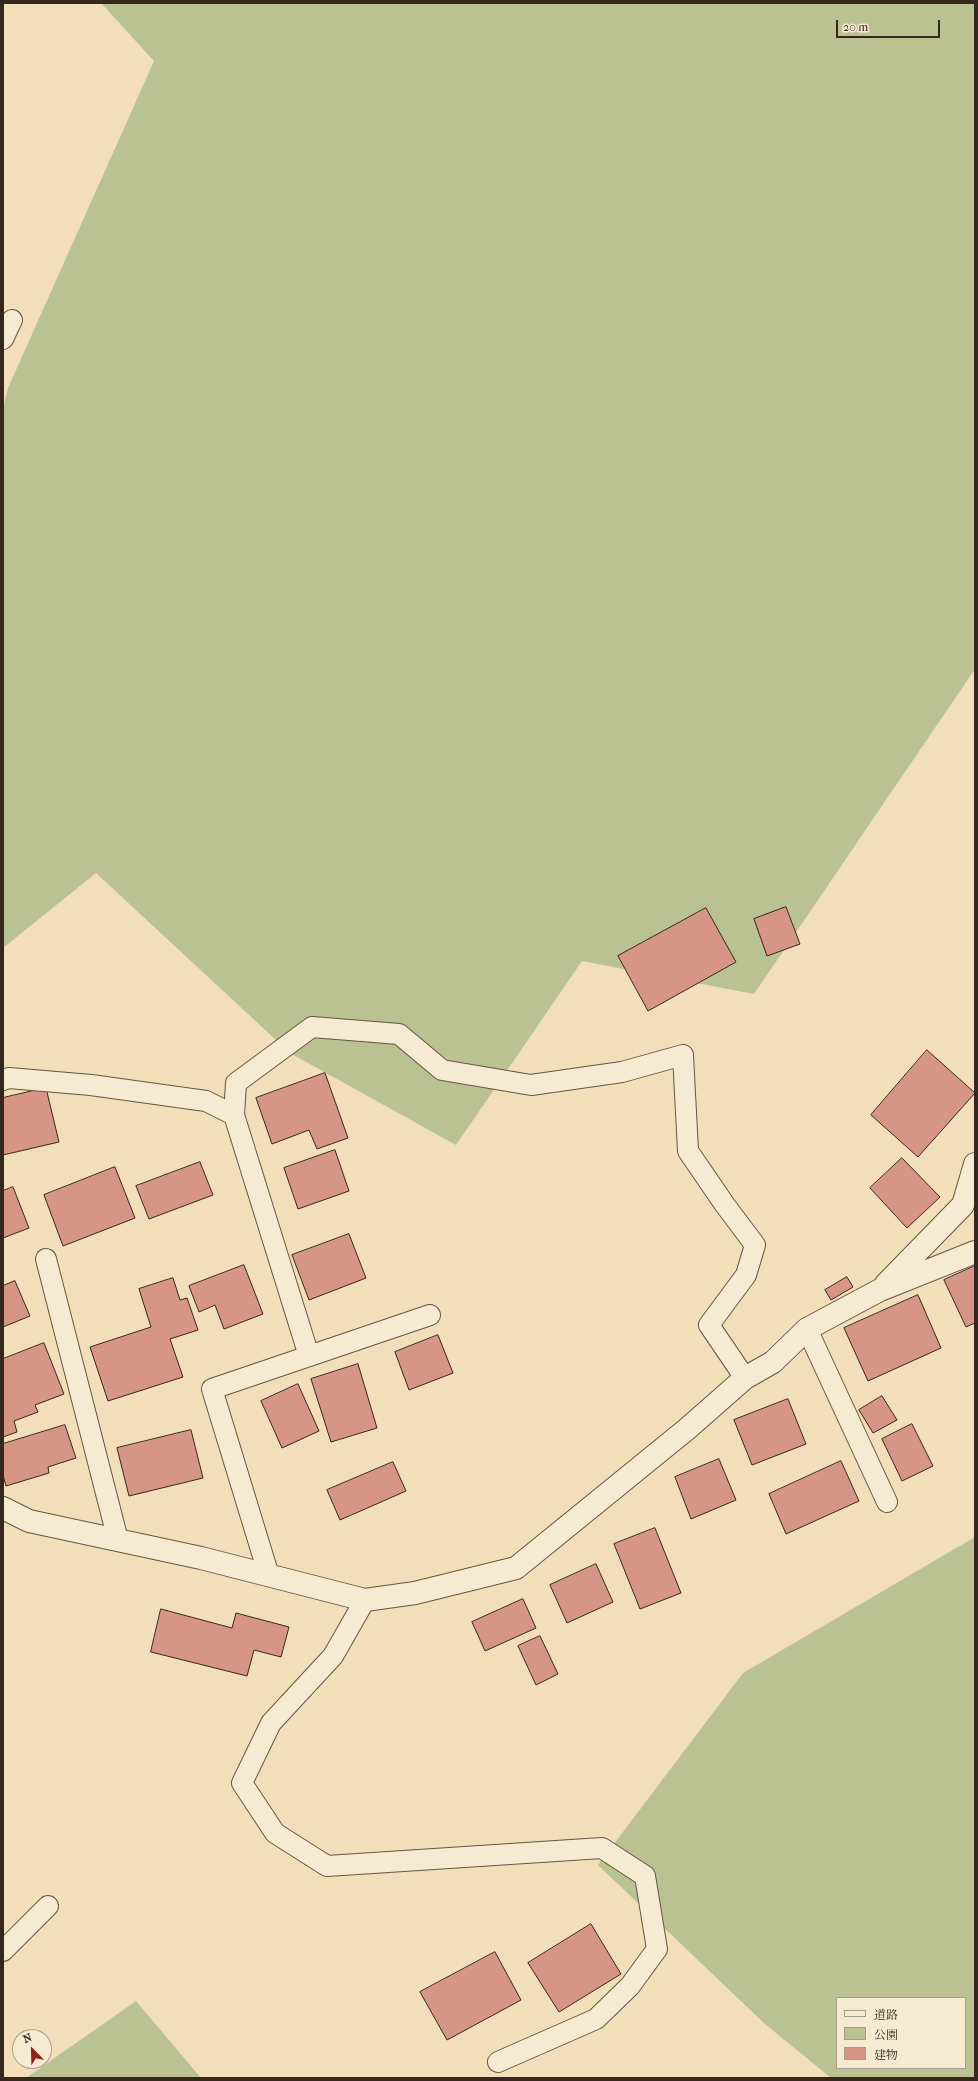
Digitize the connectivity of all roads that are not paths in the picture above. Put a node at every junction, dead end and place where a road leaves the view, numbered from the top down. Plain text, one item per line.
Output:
1 (12, 320) dead end
2 (3, 339) edge
3 (3, 1080) edge
4 (234, 1115) junction
5 (975, 1164) edge
6 (975, 1252) edge
7 (46, 1259) dead end
8 (880, 1290) junction
9 (430, 1315) dead end
10 (806, 1329) junction
11 (309, 1356) junction
12 (745, 1378) junction
13 (887, 1502) dead end
14 (3, 1508) edge
15 (118, 1540) junction
16 (269, 1576) junction
17 (366, 1600) junction
18 (48, 1906) dead end
19 (3, 1951) edge
20 (498, 2062) dead end

1 - 2 lane
3 - 4 lane
4 - 11 lane
4 - 12 lane
5 - 8 street
6 - 8 street
7 - 15 lane
8 - 10 street
9 - 11 lane
10 - 12 street
10 - 13 lane
11 - 16 lane
12 - 17 street
14 - 15 street
15 - 16 street
16 - 17 street
17 - 20 lane
18 - 19 lane

